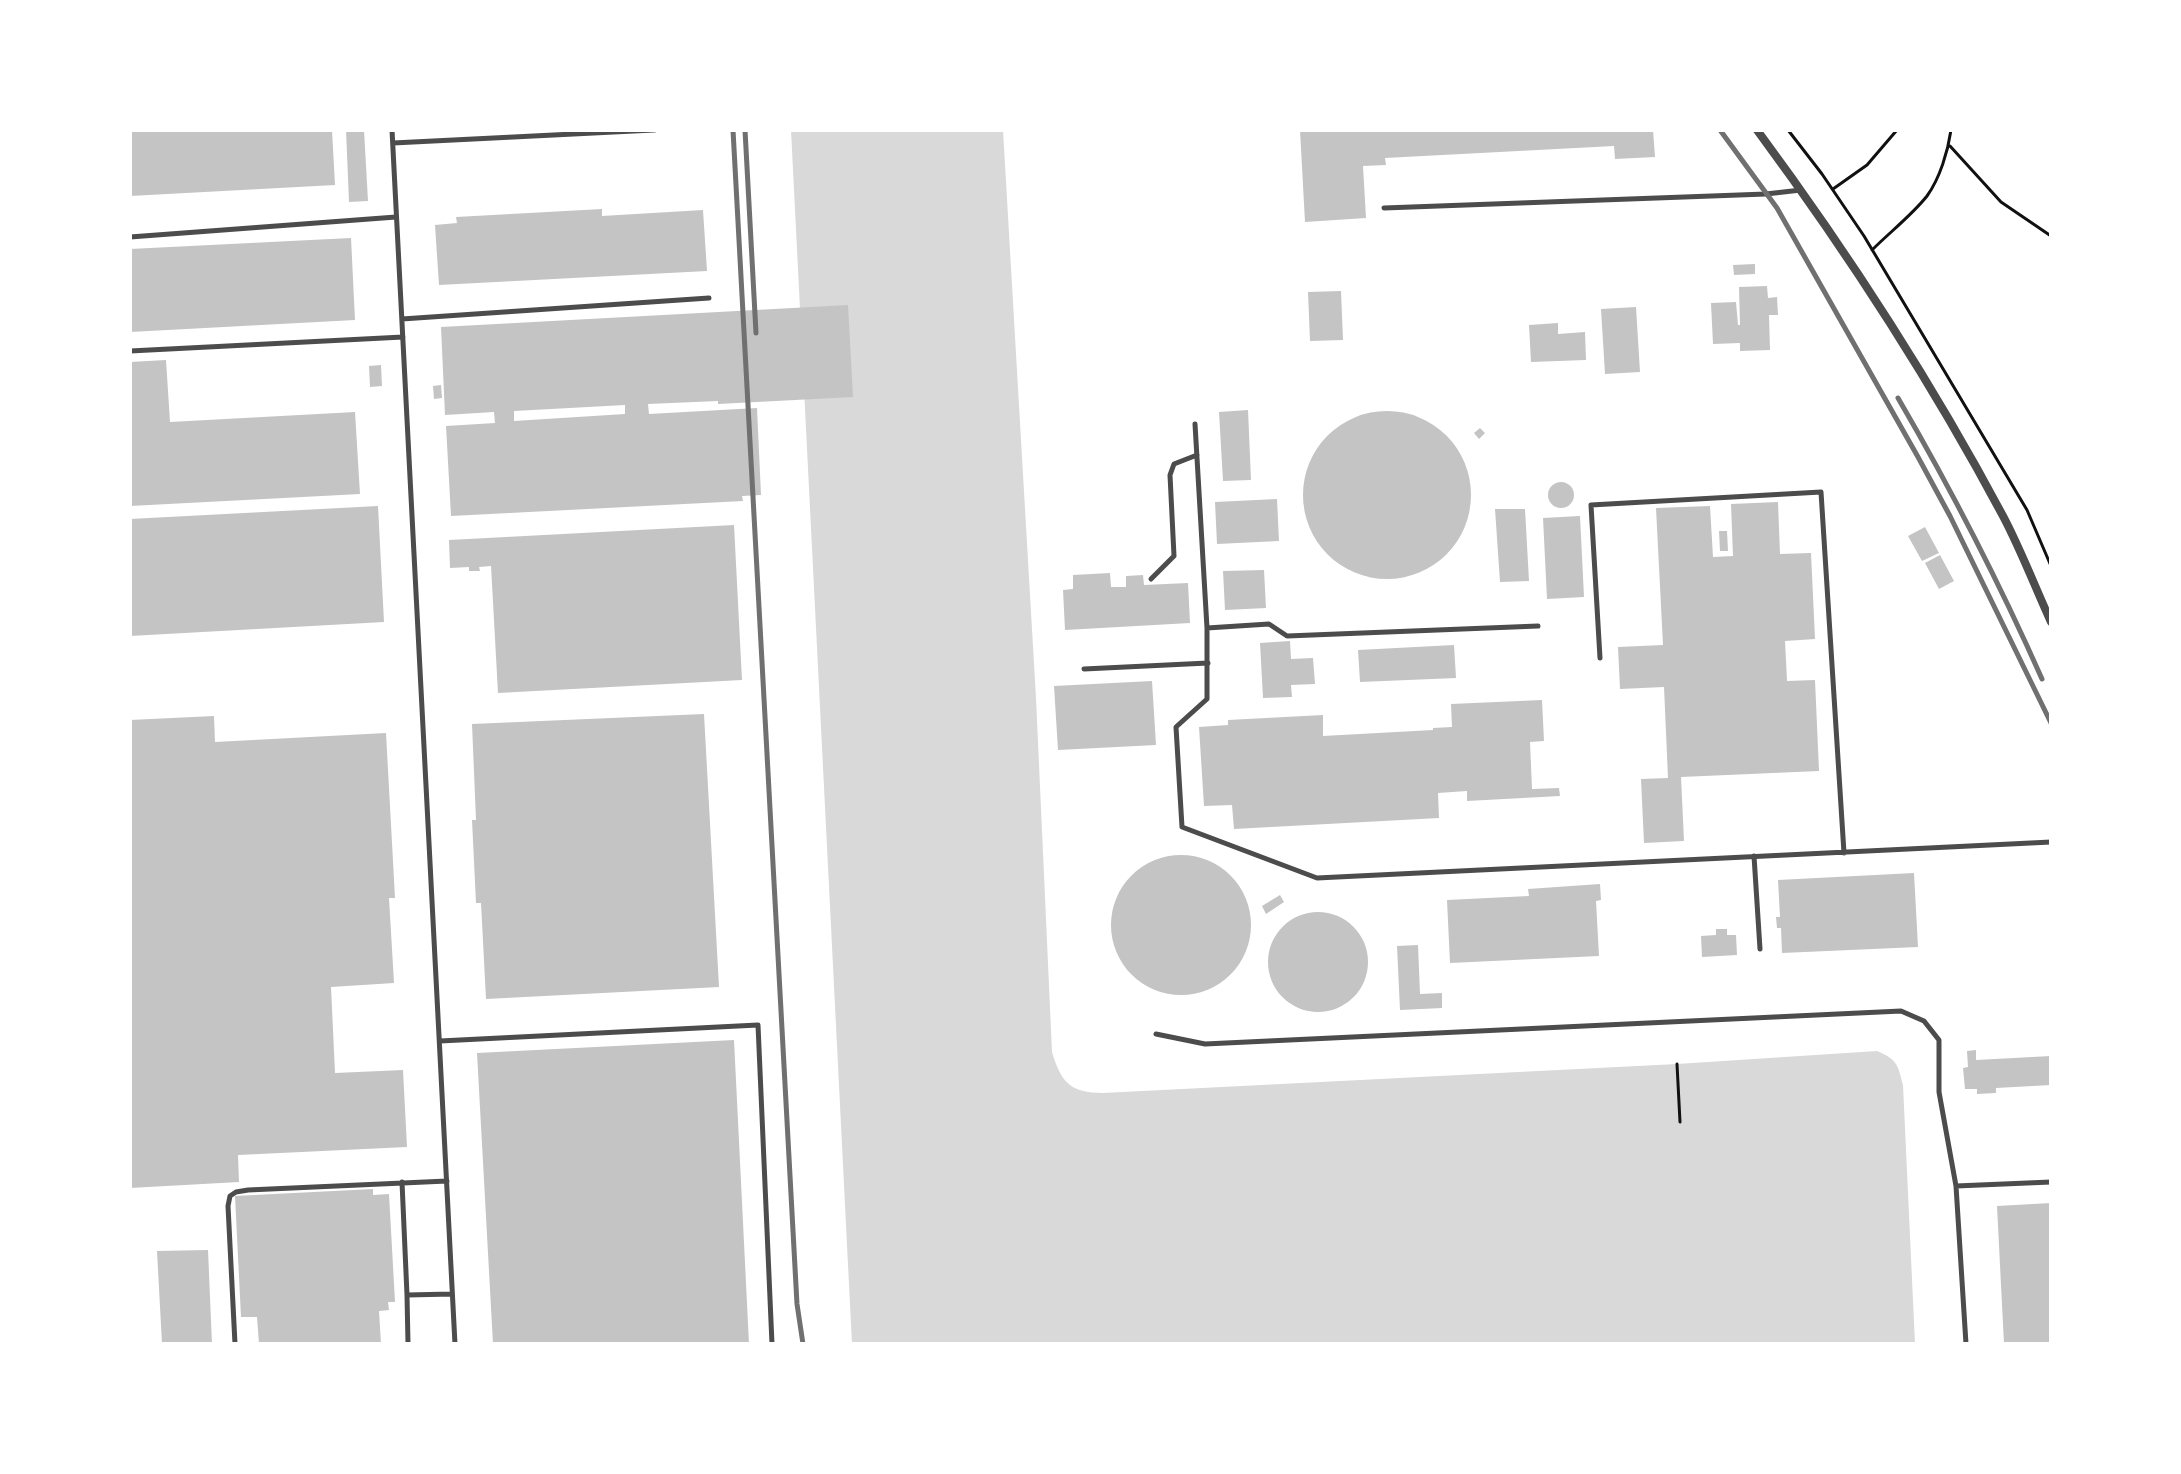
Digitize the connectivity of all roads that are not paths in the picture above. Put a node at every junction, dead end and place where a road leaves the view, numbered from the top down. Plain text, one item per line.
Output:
1 (392, 130) edge
2 (654, 130) edge
3 (1757, 130) edge
4 (393, 143) junction
5 (1802, 190) junction
6 (1384, 208) dead end
7 (397, 217) junction
8 (130, 237) edge
9 (709, 298) dead end
10 (402, 319) junction
11 (403, 337) junction
12 (130, 351) edge
13 (1195, 424) dead end
14 (1197, 455) junction
15 (1151, 579) dead end
16 (2051, 622) edge
17 (1538, 626) dead end
18 (1207, 628) junction
19 (1600, 658) dead end
20 (1208, 663) junction
21 (1084, 669) dead end
22 (2051, 842) edge
23 (1844, 853) junction
24 (1754, 856) junction
25 (1760, 949) dead end
26 (1156, 1034) dead end
27 (440, 1041) junction
28 (447, 1181) junction
29 (402, 1182) junction
30 (2051, 1182) edge
31 (1956, 1186) junction
32 (452, 1294) junction
33 (407, 1295) junction
34 (235, 1344) edge
35 (408, 1344) edge
36 (455, 1344) edge
37 (772, 1344) edge
38 (1966, 1344) edge

1 - 4 lane
2 - 4 lane
3 - 5 street
4 - 7 lane
5 - 6 lane
5 - 16 street
7 - 8 lane
7 - 10 lane
9 - 10 lane
10 - 11 lane
11 - 12 lane
11 - 27 lane
13 - 14 lane
14 - 15 lane
14 - 18 lane
17 - 18 lane
18 - 20 lane
19 - 23 lane
20 - 21 lane
20 - 24 lane
22 - 23 lane
23 - 24 lane
24 - 25 lane
26 - 31 lane
27 - 28 lane
27 - 37 lane
28 - 29 lane
28 - 32 lane
29 - 33 lane
29 - 34 lane
30 - 31 lane
31 - 38 lane
32 - 33 lane
32 - 36 lane
33 - 35 lane

